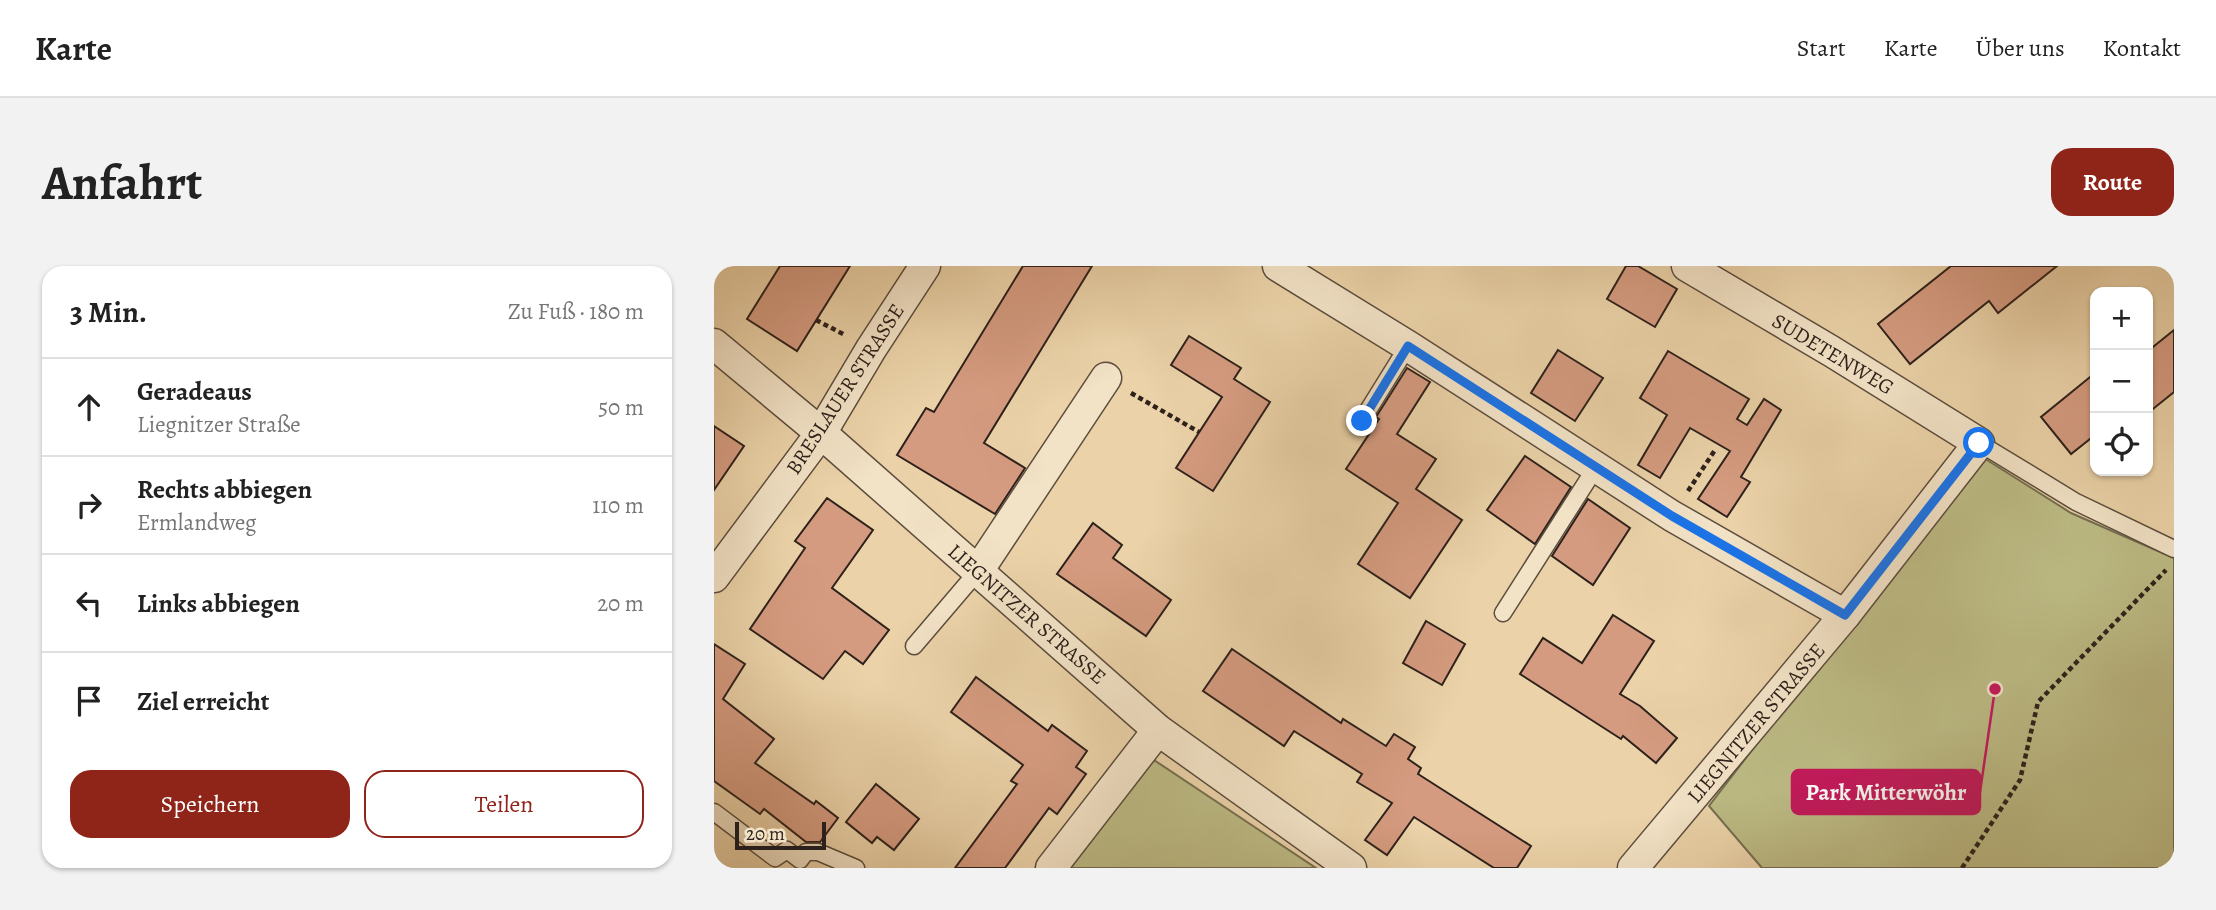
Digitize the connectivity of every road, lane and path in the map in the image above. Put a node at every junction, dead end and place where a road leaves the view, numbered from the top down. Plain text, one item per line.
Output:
1 (925, 266) edge
2 (1278, 266) edge
3 (1687, 266) edge
4 (714, 344) edge
5 (1408, 346) junction
6 (1106, 378) joint
7 (1362, 421) dead end
8 (1199, 432) dead end
9 (821, 433) junction
10 (1979, 443) junction
11 (1715, 450) dead end
12 (1596, 467) junction
13 (1672, 516) junction
14 (2174, 549) edge
15 (2174, 561) edge
16 (978, 571) junction
17 (714, 577) edge
18 (1503, 613) dead end
19 (1845, 615) junction
20 (914, 646) dead end
21 (1157, 730) junction
22 (714, 812) edge
23 (804, 840) dead end
24 (792, 855) junction
25 (856, 868) edge
26 (1051, 868) edge
27 (1351, 868) edge
28 (1633, 868) edge
29 (1962, 868) edge

1 - 9 street, BRESLAUER STRASSE
2 - 5 street
3 - 10 street, SUDETENWEG
4 - 9 street, LIEGNITZER STRASSE
5 - 7 lane
5 - 12 street
6 - 8 path
6 - 16 street
9 - 16 street, LIEGNITZER STRASSE
9 - 17 street, BRESLAUER STRASSE
10 - 14 lane
10 - 19 street, LIEGNITZER STRASSE
11 - 13 path
12 - 13 street
12 - 18 lane
13 - 19 street
15 - 29 path
16 - 20 lane
16 - 21 street, LIEGNITZER STRASSE
19 - 28 street, LIEGNITZER STRASSE
21 - 26 street
21 - 27 street, LIEGNITZER STRASSE
22 - 24 lane
23 - 24 lane
24 - 25 lane

